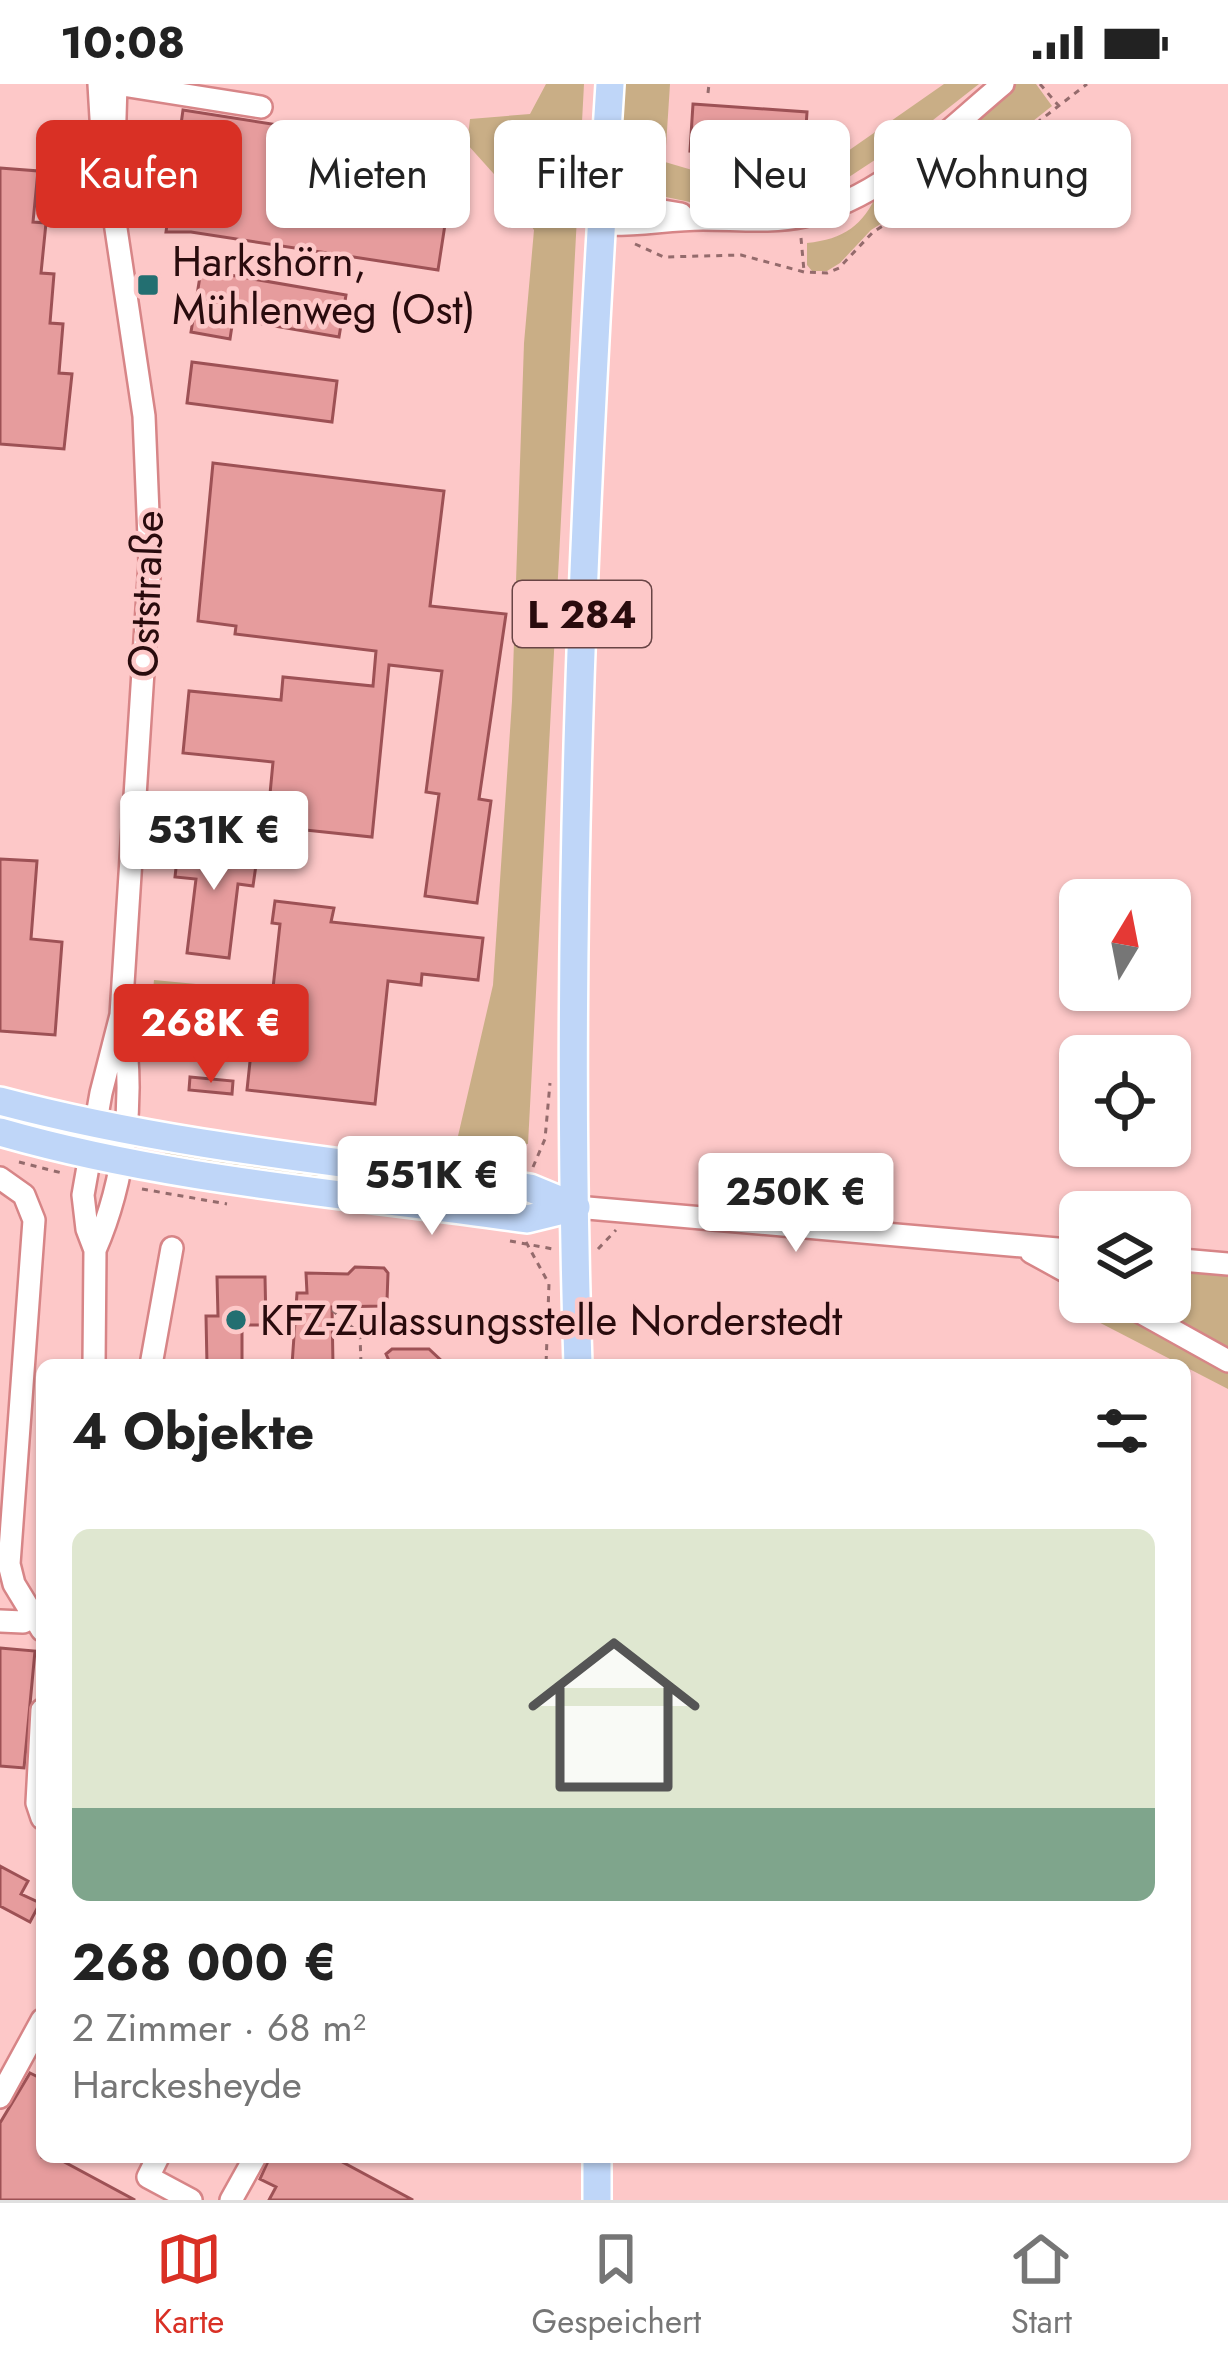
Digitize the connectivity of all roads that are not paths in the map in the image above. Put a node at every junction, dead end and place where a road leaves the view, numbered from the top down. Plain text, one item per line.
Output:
1 (99, 84) edge
2 (116, 84) edge
3 (610, 84) edge
4 (1003, 84) edge
5 (261, 107) dead end
6 (101, 120) edge
7 (116, 120) edge
8 (608, 120) edge
9 (666, 222) edge
10 (117, 228) edge
11 (601, 228) edge
12 (121, 1016) junction
13 (0, 1101) edge
14 (95, 1124) junction
15 (125, 1130) junction
16 (0, 1132) edge
17 (89, 1155) junction
18 (119, 1161) junction
19 (0, 1178) edge
20 (577, 1207) junction
21 (1020, 1246) junction
22 (172, 1248) dead end
23 (1059, 1249) edge
24 (95, 1250) junction
25 (1191, 1261) edge
26 (1228, 1264) edge
27 (1059, 1267) edge
28 (1160, 1323) edge
29 (94, 1359) edge
30 (152, 1359) edge
31 (578, 1359) edge
32 (1228, 1361) edge
33 (36, 1620) edge
34 (0, 1622) edge
35 (36, 1623) edge
36 (36, 2031) edge
37 (0, 2097) edge
38 (155, 2163) edge
39 (252, 2163) edge
40 (596, 2163) edge
41 (191, 2200) edge
42 (231, 2200) edge
43 (598, 2200) edge

1 - 6 street, Oststraße
2 - 5 street
2 - 7 street, Oststraße
3 - 8 main road, L 284
4 - 9 street
10 - 12 street, Oststraße
11 - 20 main road, L 284
12 - 14 street, Oststraße
12 - 15 street, Oststraße
13 - 14 main road
14 - 15 main road
14 - 17 street, Oststraße
15 - 18 street, Oststraße
15 - 20 main road
16 - 17 main road
17 - 18 main road
17 - 24 street, Oststraße
18 - 20 main road
18 - 24 street, Oststraße
19 - 33 street
20 - 21 street
20 - 31 main road, L 284
21 - 23 street
21 - 27 street
22 - 30 street
24 - 29 street, Oststraße
25 - 26 street
28 - 32 street
34 - 35 street
36 - 37 street
38 - 41 street
39 - 42 street
40 - 43 main road

